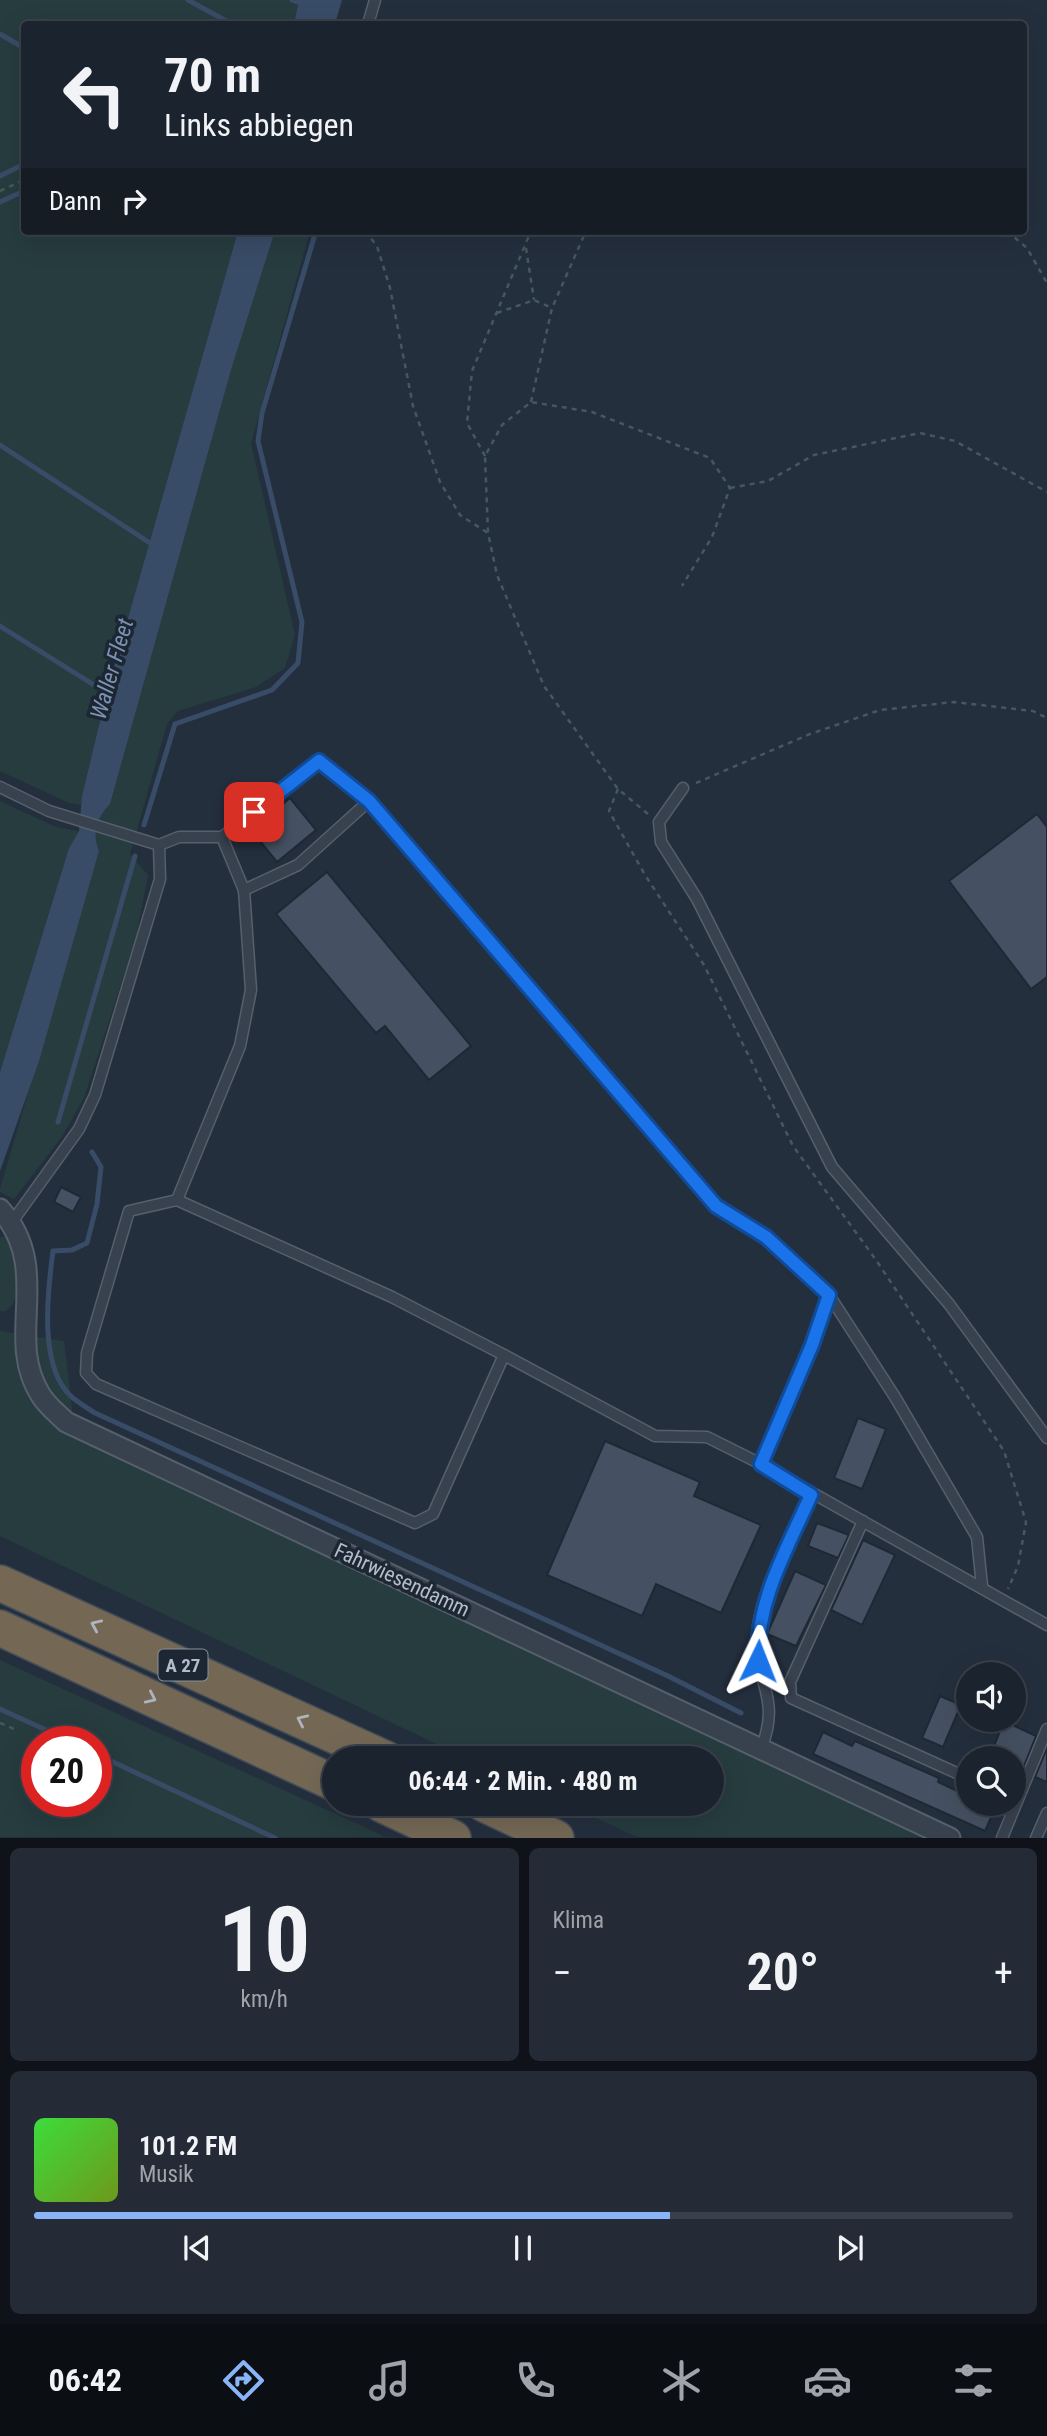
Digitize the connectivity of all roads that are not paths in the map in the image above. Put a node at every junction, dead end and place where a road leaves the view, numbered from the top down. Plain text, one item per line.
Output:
1 (375, 0) edge
2 (369, 21) edge
3 (0, 787) edge
4 (683, 788) road end
5 (369, 801) junction
6 (222, 837) junction
7 (159, 845) junction
8 (244, 890) junction
9 (177, 1200) junction
10 (6, 1216) edge
11 (829, 1295) junction
12 (504, 1355) junction
13 (1047, 1438) edge
14 (761, 1464) junction
15 (811, 1495) junction
16 (863, 1521) junction
17 (0, 1583) edge
18 (982, 1586) junction
19 (1047, 1625) edge
20 (0, 1628) edge
21 (1047, 1730) edge
22 (357, 1746) edge
23 (761, 1749) junction
24 (956, 1772) edge
25 (322, 1777) edge
26 (1047, 1813) edge
27 (406, 1816) edge
28 (509, 1816) edge
29 (453, 1838) edge
30 (556, 1838) edge
31 (950, 1838) edge
32 (1002, 1838) edge
33 (1036, 1838) edge

1 - 2 lane
3 - 7 lane
4 - 13 lane
5 - 6 lane
5 - 8 lane
5 - 11 lane
6 - 7 lane
6 - 8 lane
7 - 10 lane
8 - 9 lane
9 - 12 lane
9 - 12 lane
10 - 23 street, Fahrwiesendamm
11 - 14 lane
11 - 18 lane
12 - 14 lane
14 - 15 lane
15 - 16 lane
15 - 23 lane
16 - 18 lane
16 - 24 lane
22 -> 17 highway, A 27
18 - 19 lane
20 -> 25 highway, A 27
21 - 32 lane
23 - 31 street, Fahrwiesendamm
26 - 33 lane
27 - 29 highway
28 - 30 highway

